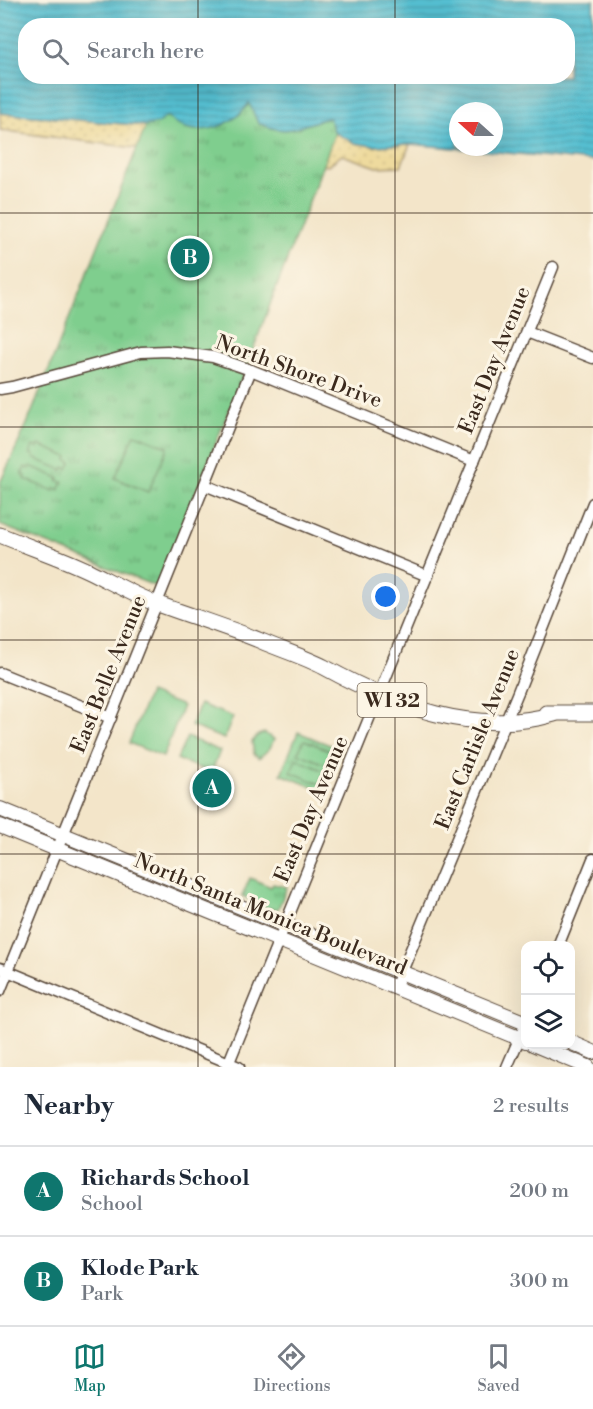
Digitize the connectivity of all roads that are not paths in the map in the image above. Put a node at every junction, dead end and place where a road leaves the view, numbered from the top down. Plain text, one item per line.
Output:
1 (553, 267) dead end
2 (527, 332) junction
3 (593, 358) edge
4 (251, 370) junction
5 (0, 388) edge
6 (474, 461) junction
7 (205, 485) junction
8 (593, 503) edge
9 (0, 535) edge
10 (429, 576) junction
11 (159, 599) junction
12 (0, 673) edge
13 (382, 691) junction
14 (593, 713) edge
15 (508, 717) junction
16 (111, 718) junction
17 (0, 808) edge
18 (0, 826) edge
19 (65, 835) junction
20 (58, 850) junction
21 (593, 860) edge
22 (283, 925) junction
23 (278, 939) junction
24 (560, 941) edge
25 (4, 970) edge
26 (401, 973) junction
27 (395, 988) junction
28 (0, 991) edge
29 (521, 1021) edge
30 (521, 1040) edge
31 (521, 1042) edge
32 (575, 1044) edge
33 (545, 1049) edge
34 (593, 1052) edge
35 (232, 1066) edge
36 (507, 1067) edge
37 (588, 1067) edge

1 - 2 street, East Day Avenue
2 - 3 street
2 - 6 street, East Day Avenue
4 - 5 street, North Shore Drive
4 - 6 street, North Shore Drive
4 - 7 street, East Belle Avenue
6 - 10 street, East Day Avenue
7 - 10 street
7 - 11 street, East Belle Avenue
8 - 15 street, East Carlisle Avenue
9 - 11 main road, WI 32
10 - 13 street, East Day Avenue
11 - 13 main road, WI 32
11 - 16 street, East Belle Avenue
12 - 16 street
13 - 15 main road, WI 32
13 - 22 street, East Day Avenue
14 - 15 main road, WI 32
15 - 26 street, East Carlisle Avenue
16 - 19 street, East Belle Avenue
17 - 19 street, North Santa Monica Boulevard
18 - 20 street, North Santa Monica Boulevard
19 - 20 street, East Belle Avenue
19 - 22 street, North Santa Monica Boulevard
20 - 23 street, North Santa Monica Boulevard
20 - 25 street, East Belle Avenue
21 - 24 street
22 - 23 street, East Day Avenue
22 - 26 street, North Santa Monica Boulevard
23 - 27 street, North Santa Monica Boulevard
23 - 35 street, East Day Avenue
25 - 28 street, East Belle Avenue
25 - 35 street
26 - 27 street, East Carlisle Avenue
26 - 29 street, North Santa Monica Boulevard
27 - 30 street, North Santa Monica Boulevard
31 - 36 street
32 - 34 street
33 - 37 street

